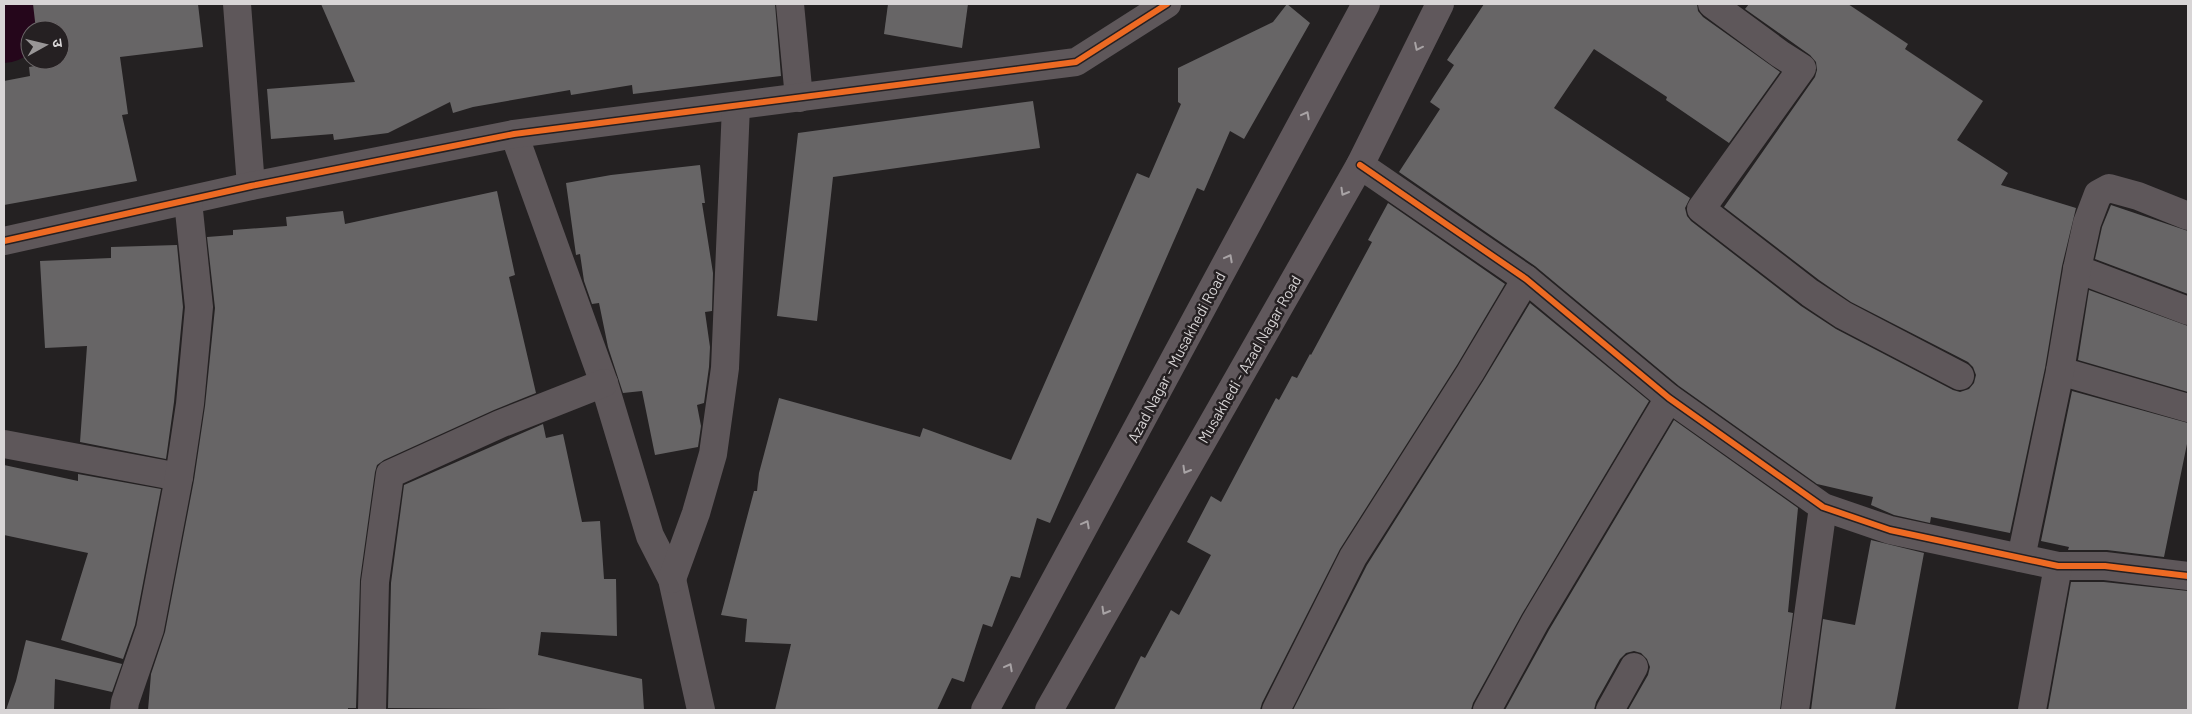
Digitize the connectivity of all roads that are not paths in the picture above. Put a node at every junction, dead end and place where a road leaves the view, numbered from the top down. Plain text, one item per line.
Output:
1 (237, 4) edge
2 (790, 4) edge
3 (1167, 4) edge
4 (1366, 4) edge
5 (1440, 4) edge
6 (1712, 4) edge
7 (799, 98) junction
8 (736, 106) junction
9 (514, 134) junction
10 (1360, 165) junction
11 (251, 186) junction
12 (188, 201) junction
13 (2188, 216) edge
14 (4, 241) edge
15 (2077, 269) junction
16 (1526, 279) junction
17 (2188, 311) edge
18 (2060, 371) junction
19 (1960, 376) dead end
20 (604, 383) junction
21 (1669, 398) junction
22 (2188, 408) edge
23 (4, 444) edge
24 (180, 477) junction
25 (1823, 508) junction
26 (2021, 558) junction
27 (2058, 566) junction
28 (2188, 576) edge
29 (672, 579) junction
30 (1634, 667) dead end
31 (124, 710) edge
32 (372, 710) edge
33 (701, 710) edge
34 (986, 710) edge
35 (1049, 710) edge
36 (1276, 710) edge
37 (1487, 710) edge
38 (1610, 710) edge
39 (1796, 710) edge
40 (2032, 710) edge

1 - 11 street
2 - 7 street
3 - 7 street
34 -> 4 main road, Azad Nagar - Musakhedi Road
5 -> 10 main road, Musakhedi - Azad Nagar Road
6 - 19 street
7 - 8 street
8 - 9 street
8 - 29 street
9 - 11 street
9 - 20 street
10 - 16 street
10 -> 35 main road, Musakhedi - Azad Nagar Road
11 - 12 street
12 - 14 street
12 - 24 street
13 - 15 street
15 - 17 street
15 - 18 street
16 - 21 street
16 - 36 street
18 - 22 street
18 - 26 street
20 - 29 street
20 - 32 street
21 - 25 street
21 - 37 street
23 - 24 street
24 - 31 street
25 - 26 street
25 - 39 street
26 - 27 street
27 - 28 street
27 - 40 street
29 - 33 street
30 - 38 street

